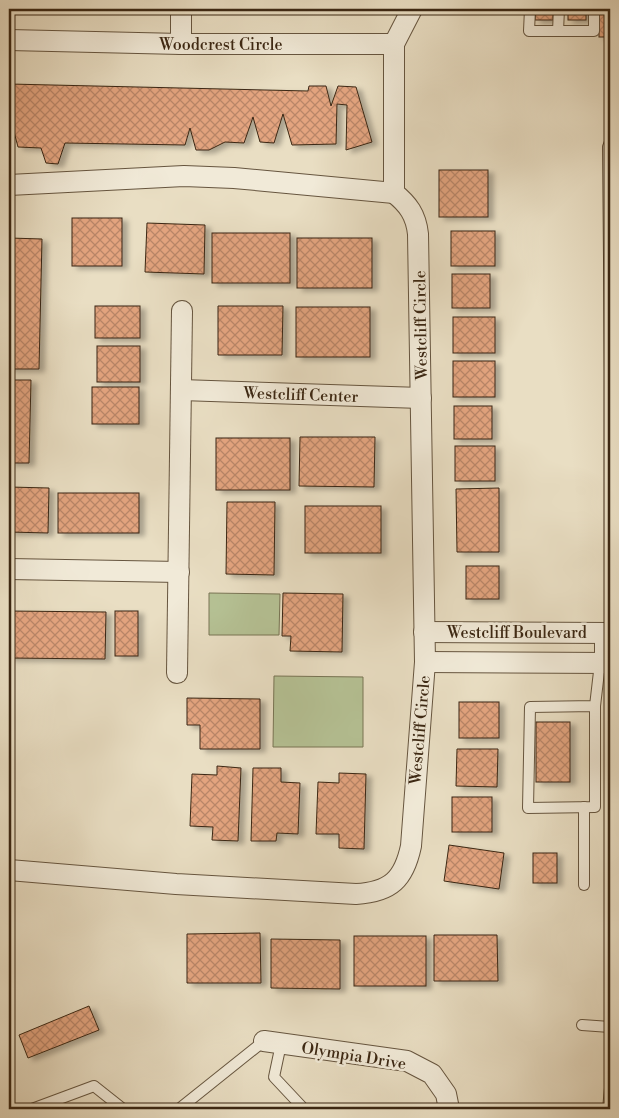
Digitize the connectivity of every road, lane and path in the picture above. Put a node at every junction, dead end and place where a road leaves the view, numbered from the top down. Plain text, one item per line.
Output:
1 (181, 9) edge
2 (412, 9) edge
3 (530, 9) edge
4 (559, 9) edge
5 (594, 9) edge
6 (558, 31) junction
7 (9, 40) edge
8 (181, 44) junction
9 (394, 44) junction
10 (610, 142) edge
11 (9, 185) edge
12 (394, 193) junction
13 (182, 311) dead end
14 (610, 370) edge
15 (181, 390) junction
16 (421, 398) junction
17 (9, 569) edge
18 (178, 572) junction
19 (424, 632) junction
20 (605, 633) edge
21 (425, 662) junction
22 (605, 663) edge
23 (177, 673) dead end
24 (595, 706) junction
25 (584, 807) junction
26 (9, 870) edge
27 (584, 885) dead end
28 (582, 1025) dead end
29 (610, 1027) edge
30 (272, 1042) junction
31 (610, 1088) edge
32 (32, 1109) edge
33 (123, 1109) edge
34 (179, 1109) edge
35 (304, 1109) edge
36 (449, 1109) edge
37 (608, 1109) edge

1 - 8 street
2 - 9 street
3 - 6 lane
4 - 6 lane
5 - 6 lane
7 - 8 street, Woodcrest Circle
8 - 9 street, Woodcrest Circle
9 - 12 street
10 - 14 lane
11 - 12 street
12 - 16 street, Westcliff Circle
13 - 15 street
15 - 16 street, Westcliff Center
15 - 18 street
16 - 19 street, Westcliff Circle
17 - 18 street
18 - 23 street
19 - 20 street, Westcliff Boulevard
19 - 21 street, Westcliff Circle
20 - 22 lane
21 - 22 street, Westcliff Boulevard
21 - 26 street, Westcliff Circle
22 - 24 lane
24 - 25 lane
24 - 25 lane
25 - 27 lane
28 - 29 lane
30 - 34 lane
30 - 35 lane
30 - 36 street, Olympia Drive
31 - 37 lane
32 - 33 lane

